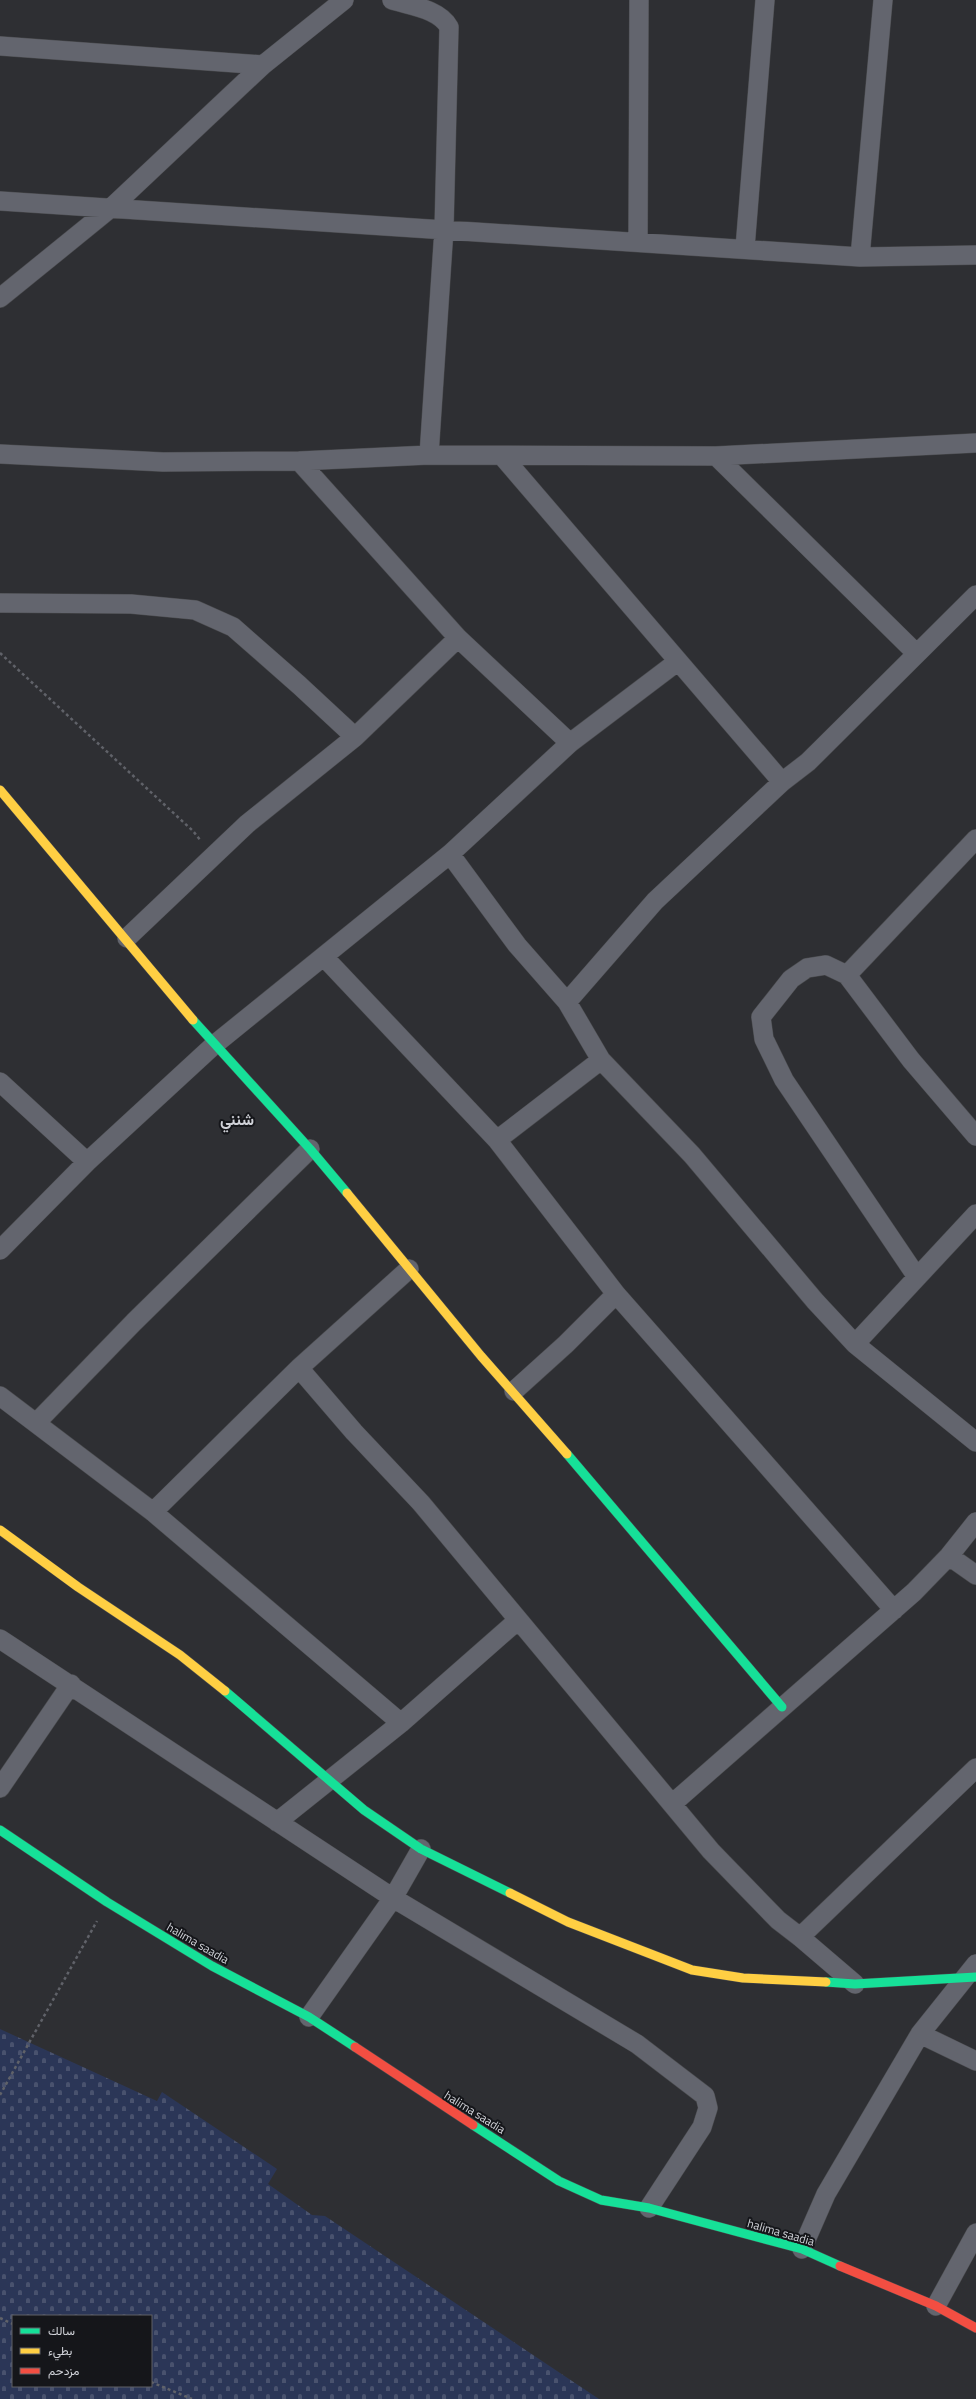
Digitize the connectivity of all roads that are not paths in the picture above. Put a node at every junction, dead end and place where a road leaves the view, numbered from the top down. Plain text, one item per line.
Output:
1 (344, 0) edge
2 (392, 0) edge
3 (639, 0) edge
4 (765, 0) edge
5 (883, 0) edge
6 (0, 46) edge
7 (263, 65) junction
8 (0, 201) edge
9 (112, 207) junction
10 (444, 229) junction
11 (638, 242) junction
12 (745, 248) junction
13 (976, 255) edge
14 (860, 257) junction
15 (0, 298) edge
16 (976, 444) edge
17 (0, 454) edge
18 (429, 455) junction
19 (716, 456) junction
20 (504, 457) junction
21 (299, 461) junction
22 (976, 595) edge
23 (0, 603) edge
24 (458, 638) junction
25 (916, 653) junction
26 (677, 662) junction
27 (355, 736) junction
28 (570, 743) junction
29 (782, 782) junction
30 (0, 790) edge
31 (976, 839) edge
32 (450, 854) junction
33 (127, 938) junction
34 (324, 957) junction
35 (847, 975) junction
36 (567, 1002) junction
37 (214, 1045) junction
38 (601, 1060) junction
39 (0, 1082) edge
40 (976, 1136) edge
41 (497, 1140) junction
42 (310, 1148) junction
43 (87, 1162) junction
44 (976, 1214) edge
45 (0, 1250) edge
46 (409, 1269) junction
47 (917, 1277) junction
48 (616, 1294) junction
49 (855, 1344) junction
50 (300, 1368) junction
51 (514, 1391) junction
52 (0, 1396) edge
53 (37, 1422) junction
54 (976, 1442) edge
55 (153, 1512) junction
56 (976, 1522) edge
57 (0, 1530) edge
58 (949, 1556) junction
59 (976, 1575) edge
60 (894, 1610) junction
61 (518, 1620) junction
62 (0, 1639) edge
63 (71, 1684) junction
64 (782, 1707) junction
65 (401, 1723) junction
66 (976, 1768) edge
67 (329, 1780) junction
68 (0, 1788) edge
69 (672, 1804) junction
70 (277, 1822) junction
71 (0, 1830) edge
72 (422, 1849) junction
73 (393, 1898) junction
74 (800, 1937) junction
75 (973, 1972) edge
76 (855, 1984) junction
77 (308, 2017) junction
78 (920, 2034) junction
79 (976, 2061) edge
80 (649, 2208) junction
81 (976, 2233) edge
82 (802, 2249) junction
83 (936, 2306) junction
84 (976, 2328) edge

1 - 7 street
2 - 10 street
3 - 11 street
4 - 12 street
5 - 14 street
6 - 7 street
7 - 9 street
8 - 9 street
9 - 10 street
9 - 15 street
10 - 11 street
10 - 18 street
11 - 12 street
12 - 14 street
13 - 14 street
16 - 19 street
17 - 21 street
18 - 20 street
18 - 21 street
19 - 20 street
19 - 25 street
20 - 26 street
21 - 24 street
22 - 25 street
23 - 27 street
24 - 27 street
24 - 28 street
25 - 29 street
26 - 28 street
26 - 29 street
27 - 33 street
28 - 32 street
29 - 36 street
30 - 33 street
31 - 35 street
32 - 34 street
32 - 36 street
33 - 37 street
34 - 37 street
34 - 41 street
35 - 40 street
35 - 47 street
36 - 38 street
37 - 42 street
37 - 43 street
38 - 41 street
38 - 49 street
39 - 43 street
41 - 48 street
42 - 46 street
42 - 53 street
43 - 45 street
44 - 47 street
46 - 50 street
46 - 51 street
47 - 49 street
48 - 51 street
48 - 60 street
49 - 54 street
50 - 55 street
50 - 61 street
51 - 64 street
52 - 53 street
53 - 55 street
55 - 65 street
56 - 58 street
57 - 67 street
58 - 59 street
58 - 60 street
60 - 64 street
61 - 65 street
61 - 69 street
62 - 63 street
63 - 68 street
63 - 70 street
64 - 69 street
65 - 67 street
66 - 74 street
67 - 70 street
67 - 72 street
69 - 74 street
70 - 73 street
71 - 77 street, halima saadia
72 - 73 street
72 - 76 street
73 - 77 street
73 - 80 street
74 - 76 street
75 - 76 street
75 - 78 street
77 - 80 street, halima saadia
78 - 79 street
78 - 82 street
80 - 82 street, halima saadia
81 - 83 street
82 - 83 street, halima saadia
83 - 84 street, halima saadia

